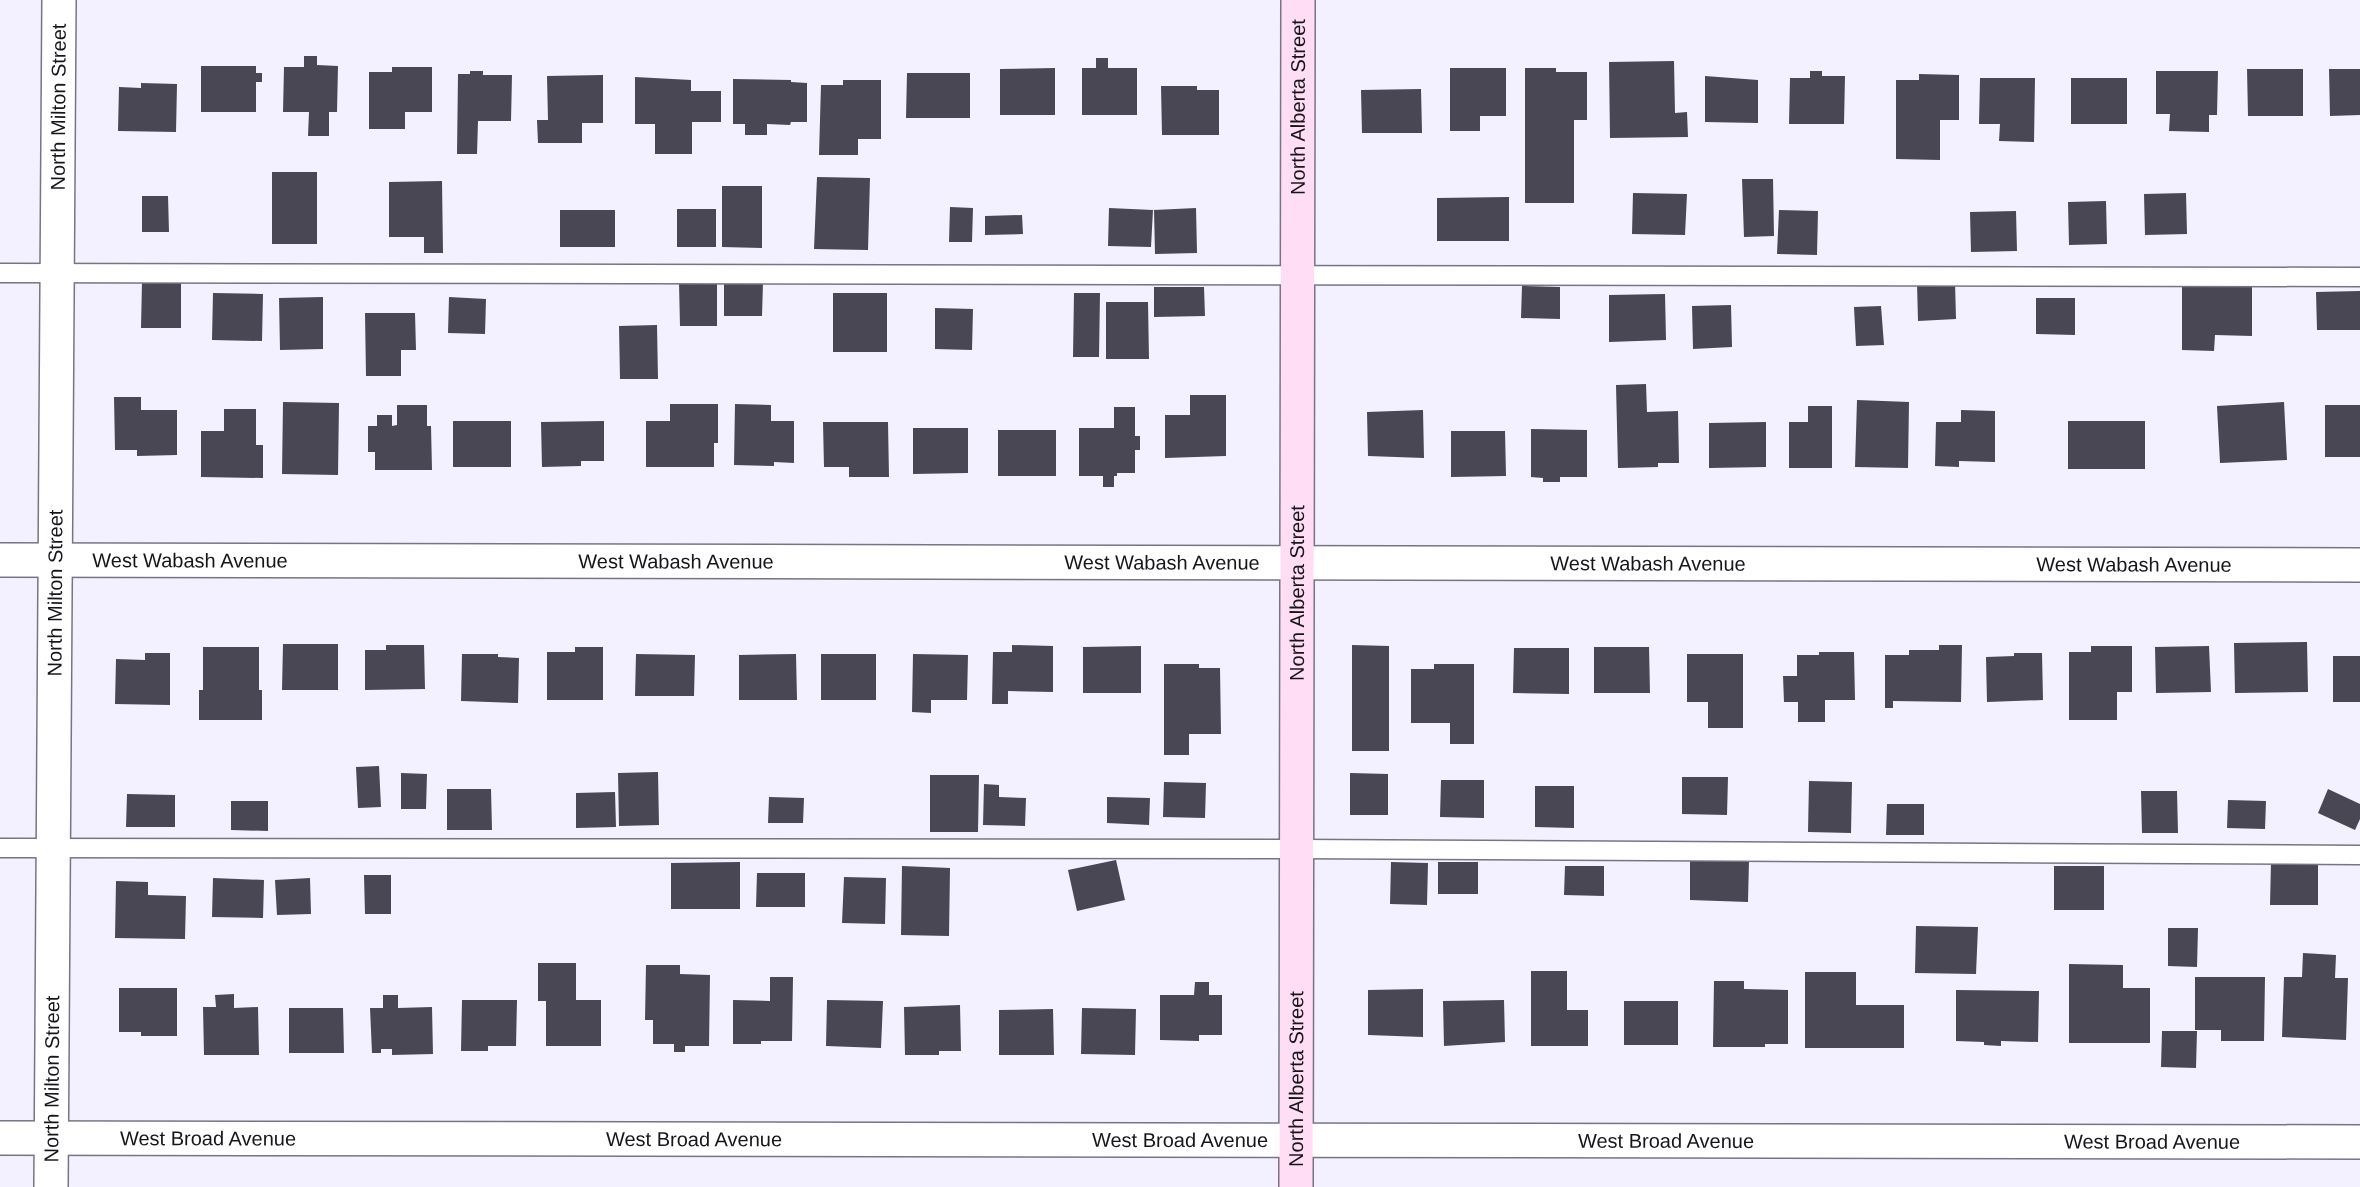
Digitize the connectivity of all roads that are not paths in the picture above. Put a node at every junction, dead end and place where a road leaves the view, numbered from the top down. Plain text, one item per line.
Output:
1 (59, 0) edge
2 (1298, 0) edge
3 (0, 273) edge
4 (57, 273) junction
5 (1298, 274) junction
6 (2360, 277) edge
7 (0, 560) edge
8 (56, 560) junction
9 (1297, 562) junction
10 (2360, 565) edge
11 (53, 847) junction
12 (0, 848) edge
13 (1297, 849) junction
14 (2360, 855) edge
15 (0, 1138) edge
16 (51, 1138) junction
17 (1296, 1142) junction
18 (2360, 1142) edge
19 (51, 1187) edge
20 (1296, 1187) edge

1 - 4 street, North Milton Street
2 - 5 main road, North Alberta Street
3 - 4 lane
4 - 5 lane
4 - 8 street, North Milton Street
5 - 6 lane
5 - 9 main road, North Alberta Street
7 - 8 street, West Wabash Avenue
8 - 9 street, West Wabash Avenue
8 - 11 street, North Milton Street
9 - 10 street, West Wabash Avenue
9 - 13 main road, North Alberta Street
11 - 12 lane
11 - 13 lane
11 - 16 street, North Milton Street
13 - 14 lane
13 - 17 main road, North Alberta Street
15 - 16 street, West Broad Avenue
16 - 17 street, West Broad Avenue
16 - 19 street, North Milton Street
17 - 18 street, West Broad Avenue
17 - 20 main road, North Alberta Street

